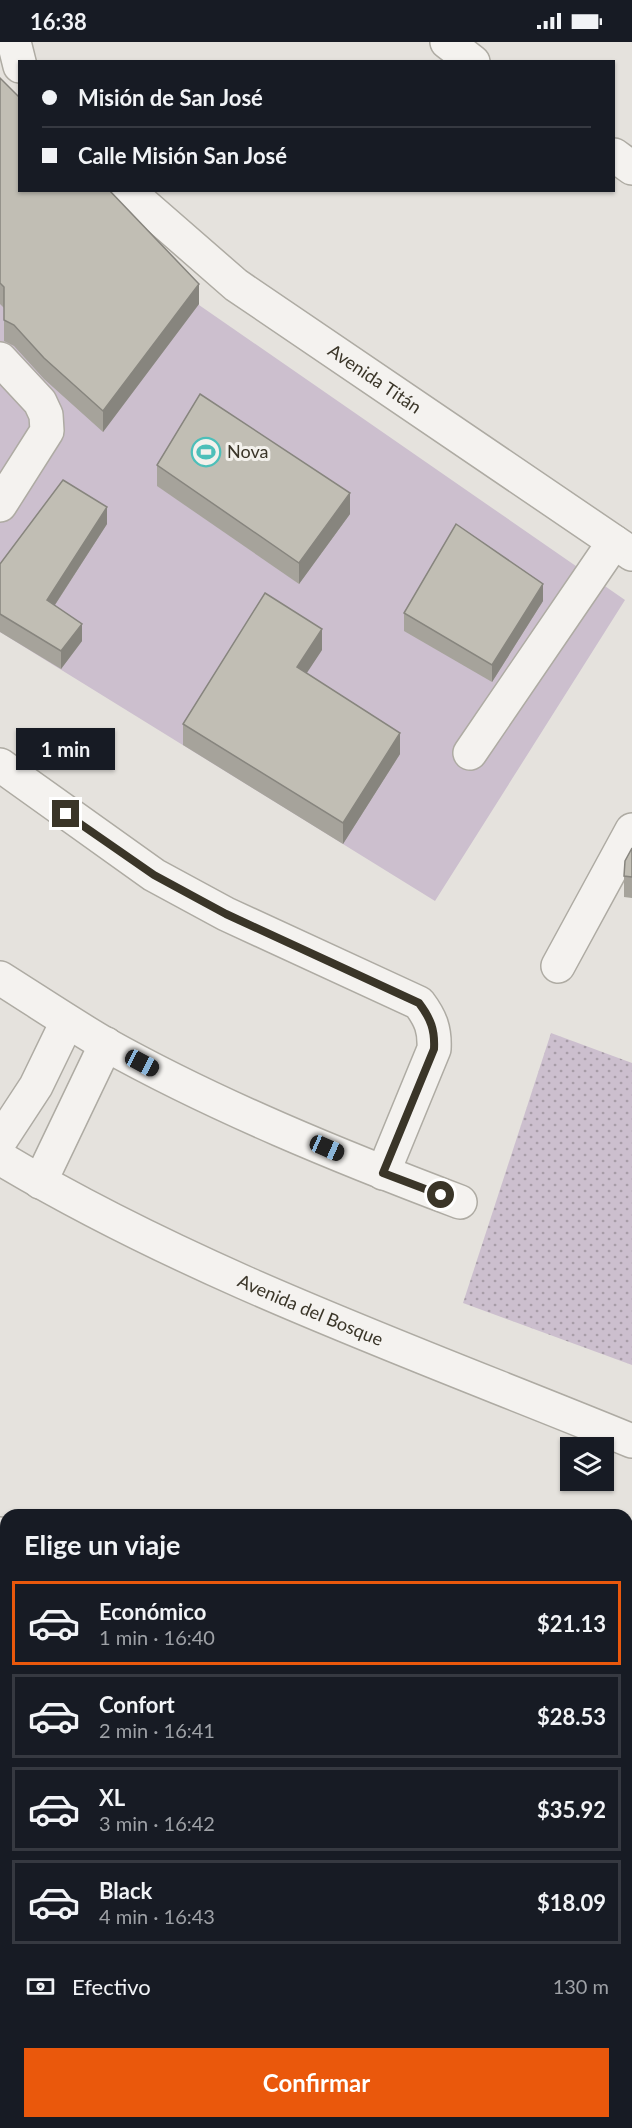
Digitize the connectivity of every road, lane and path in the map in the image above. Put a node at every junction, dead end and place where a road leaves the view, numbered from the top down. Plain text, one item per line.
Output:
1 (14, 42) edge
2 (447, 42) edge
3 (18, 60) edge
4 (470, 60) edge
5 (615, 156) edge
6 (632, 168) edge
7 (129, 192) edge
8 (0, 359) edge
9 (0, 505) edge
10 (623, 548) edge
11 (470, 753) dead end
12 (0, 765) edge
13 (632, 830) edge
14 (558, 966) dead end
15 (0, 978) edge
16 (68, 1022) junction
17 (106, 1044) junction
18 (0, 1141) edge
19 (0, 1158) edge
20 (383, 1173) junction
21 (40, 1182) junction
22 (460, 1202) dead end
23 (632, 1441) edge

1 - 3 street
2 - 4 street
5 - 6 street
7 - 10 street, Avenida Titán
8 - 9 street
10 - 11 street
12 - 20 street
13 - 14 street
15 - 16 street
16 - 17 street
16 - 18 street
17 - 20 street
17 - 21 street
19 - 21 street, Avenida del Bosque
20 - 22 street
21 - 23 street, Avenida del Bosque

